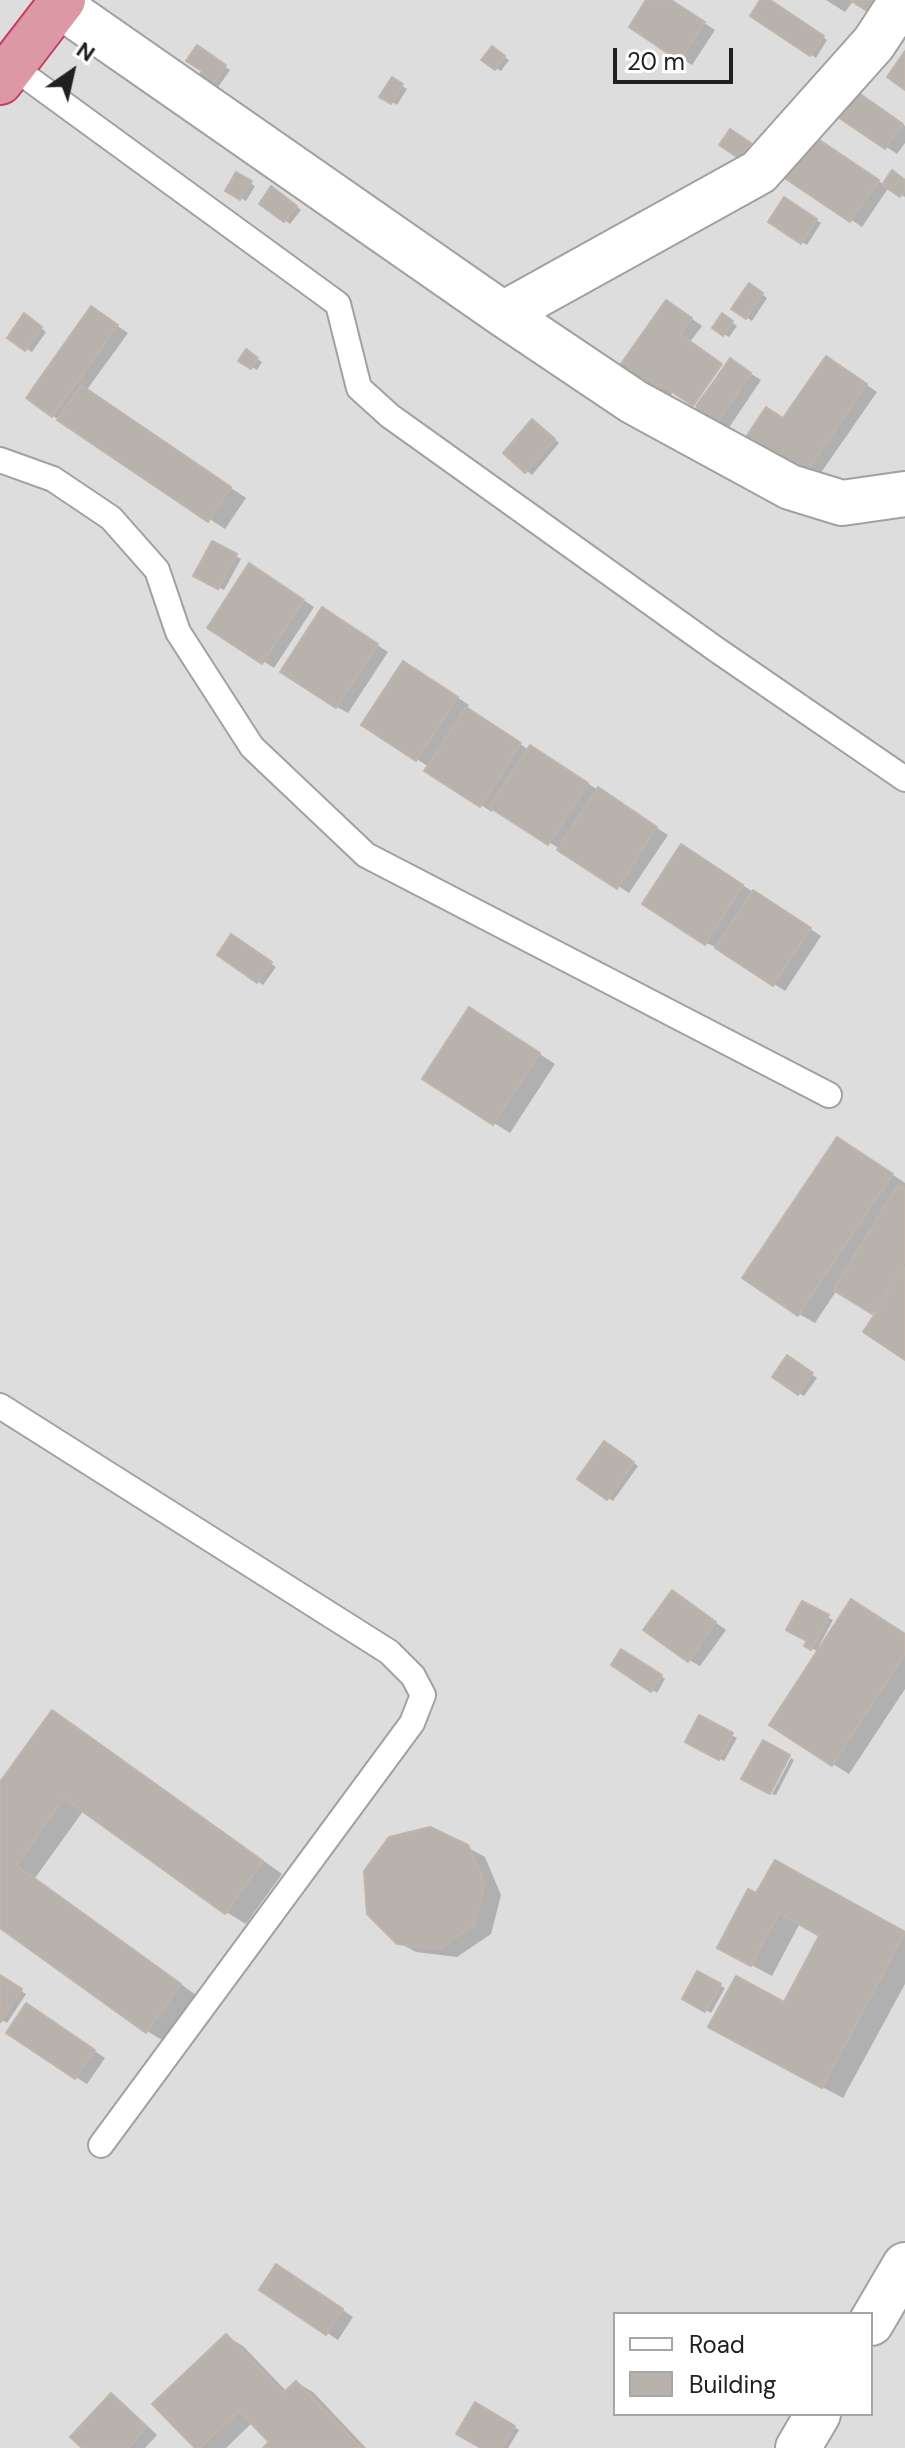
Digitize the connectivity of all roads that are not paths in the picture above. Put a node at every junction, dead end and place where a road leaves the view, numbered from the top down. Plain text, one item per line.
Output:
1 (902, 0) edge
2 (61, 2) edge
3 (7, 74) edge
4 (503, 314) junction
5 (0, 460) edge
6 (905, 494) edge
7 (905, 779) edge
8 (829, 1095) dead end
9 (0, 1406) edge
10 (101, 2145) dead end
11 (905, 2265) edge
12 (873, 2320) edge
13 (817, 2416) edge
14 (798, 2448) edge

1 - 4 street
2 - 3 highway
2 - 4 street
3 - 7 lane
4 - 6 street
5 - 8 lane
9 - 10 lane
11 - 12 street
13 - 14 street

